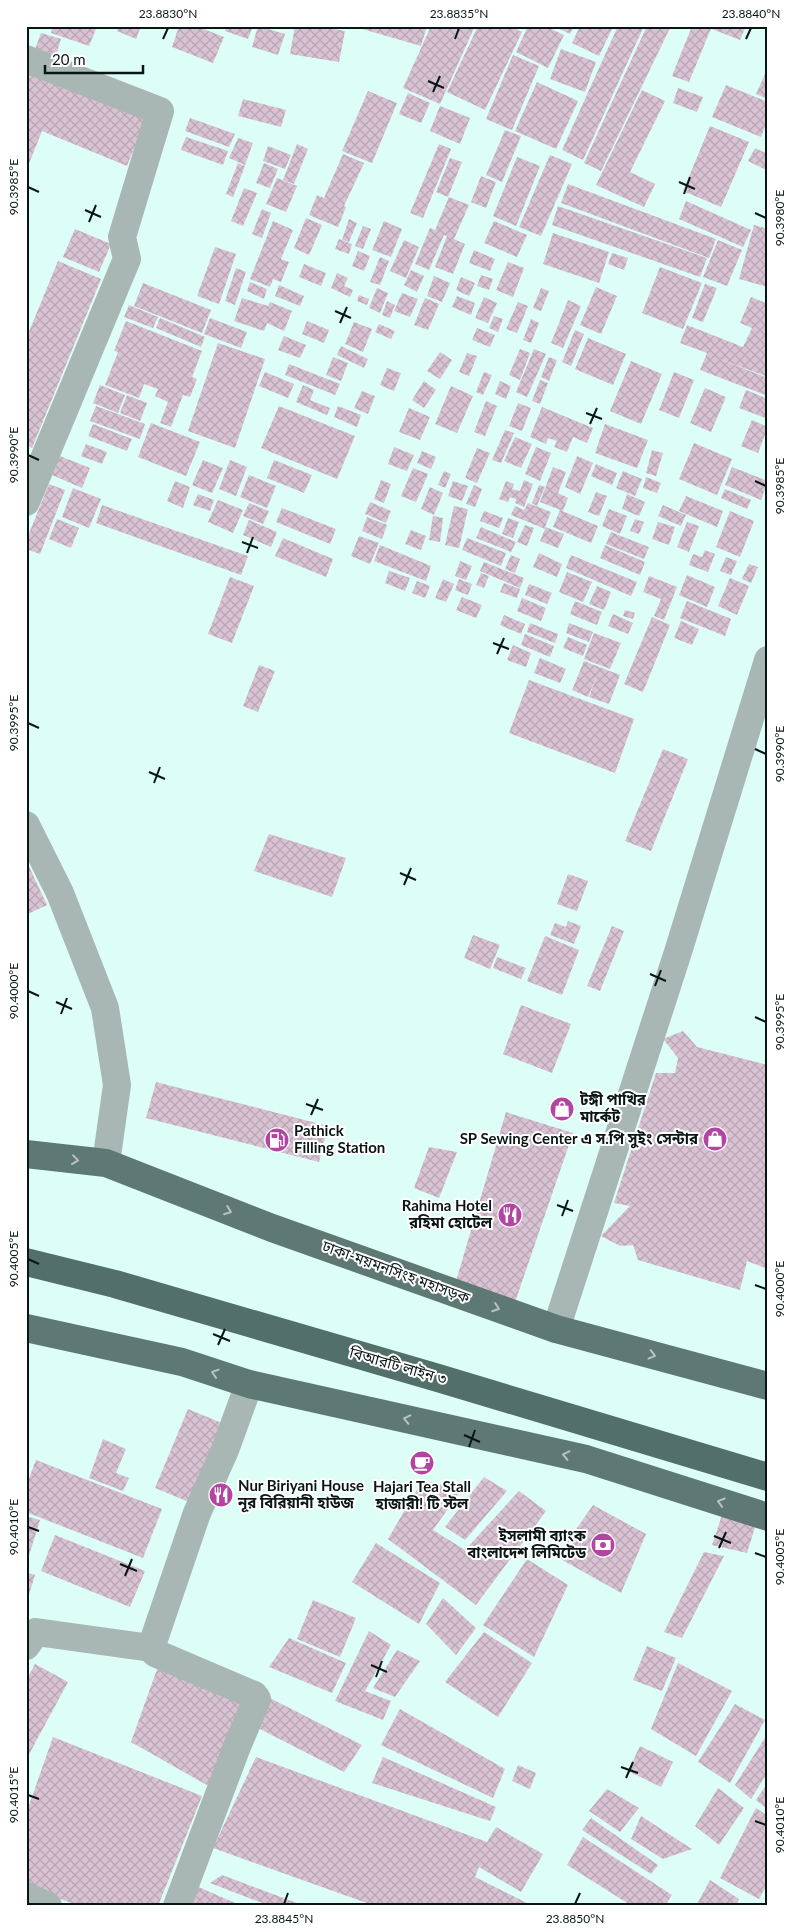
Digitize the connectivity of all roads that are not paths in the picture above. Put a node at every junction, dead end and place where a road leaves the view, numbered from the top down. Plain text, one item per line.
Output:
1 (26, 59) edge
2 (26, 502) edge
3 (768, 660) edge
4 (26, 825) edge
5 (26, 1154) edge
6 (106, 1164) junction
7 (26, 1262) edge
8 (26, 1328) edge
9 (556, 1329) junction
10 (249, 1384) junction
11 (768, 1386) edge
12 (768, 1477) edge
13 (768, 1516) edge
14 (26, 1646) edge
15 (152, 1648) junction
16 (26, 1896) edge
17 (48, 1906) edge
18 (177, 1906) edge

1 - 2 street
3 - 9 street
4 - 6 street
5 -> 6 highway, ঢাকা-ময়মনসিংহ মহাসড়ক
6 -> 9 highway, ঢাকা-ময়মনসিংহ মহাসড়ক
7 - 12 highway, বিআরটি লাইন ৩
10 -> 8 highway
9 -> 11 highway, ঢাকা-ময়মনসিংহ মহাসড়ক
13 -> 10 highway
10 - 15 street
14 - 15 street
15 - 18 street
16 - 17 street

